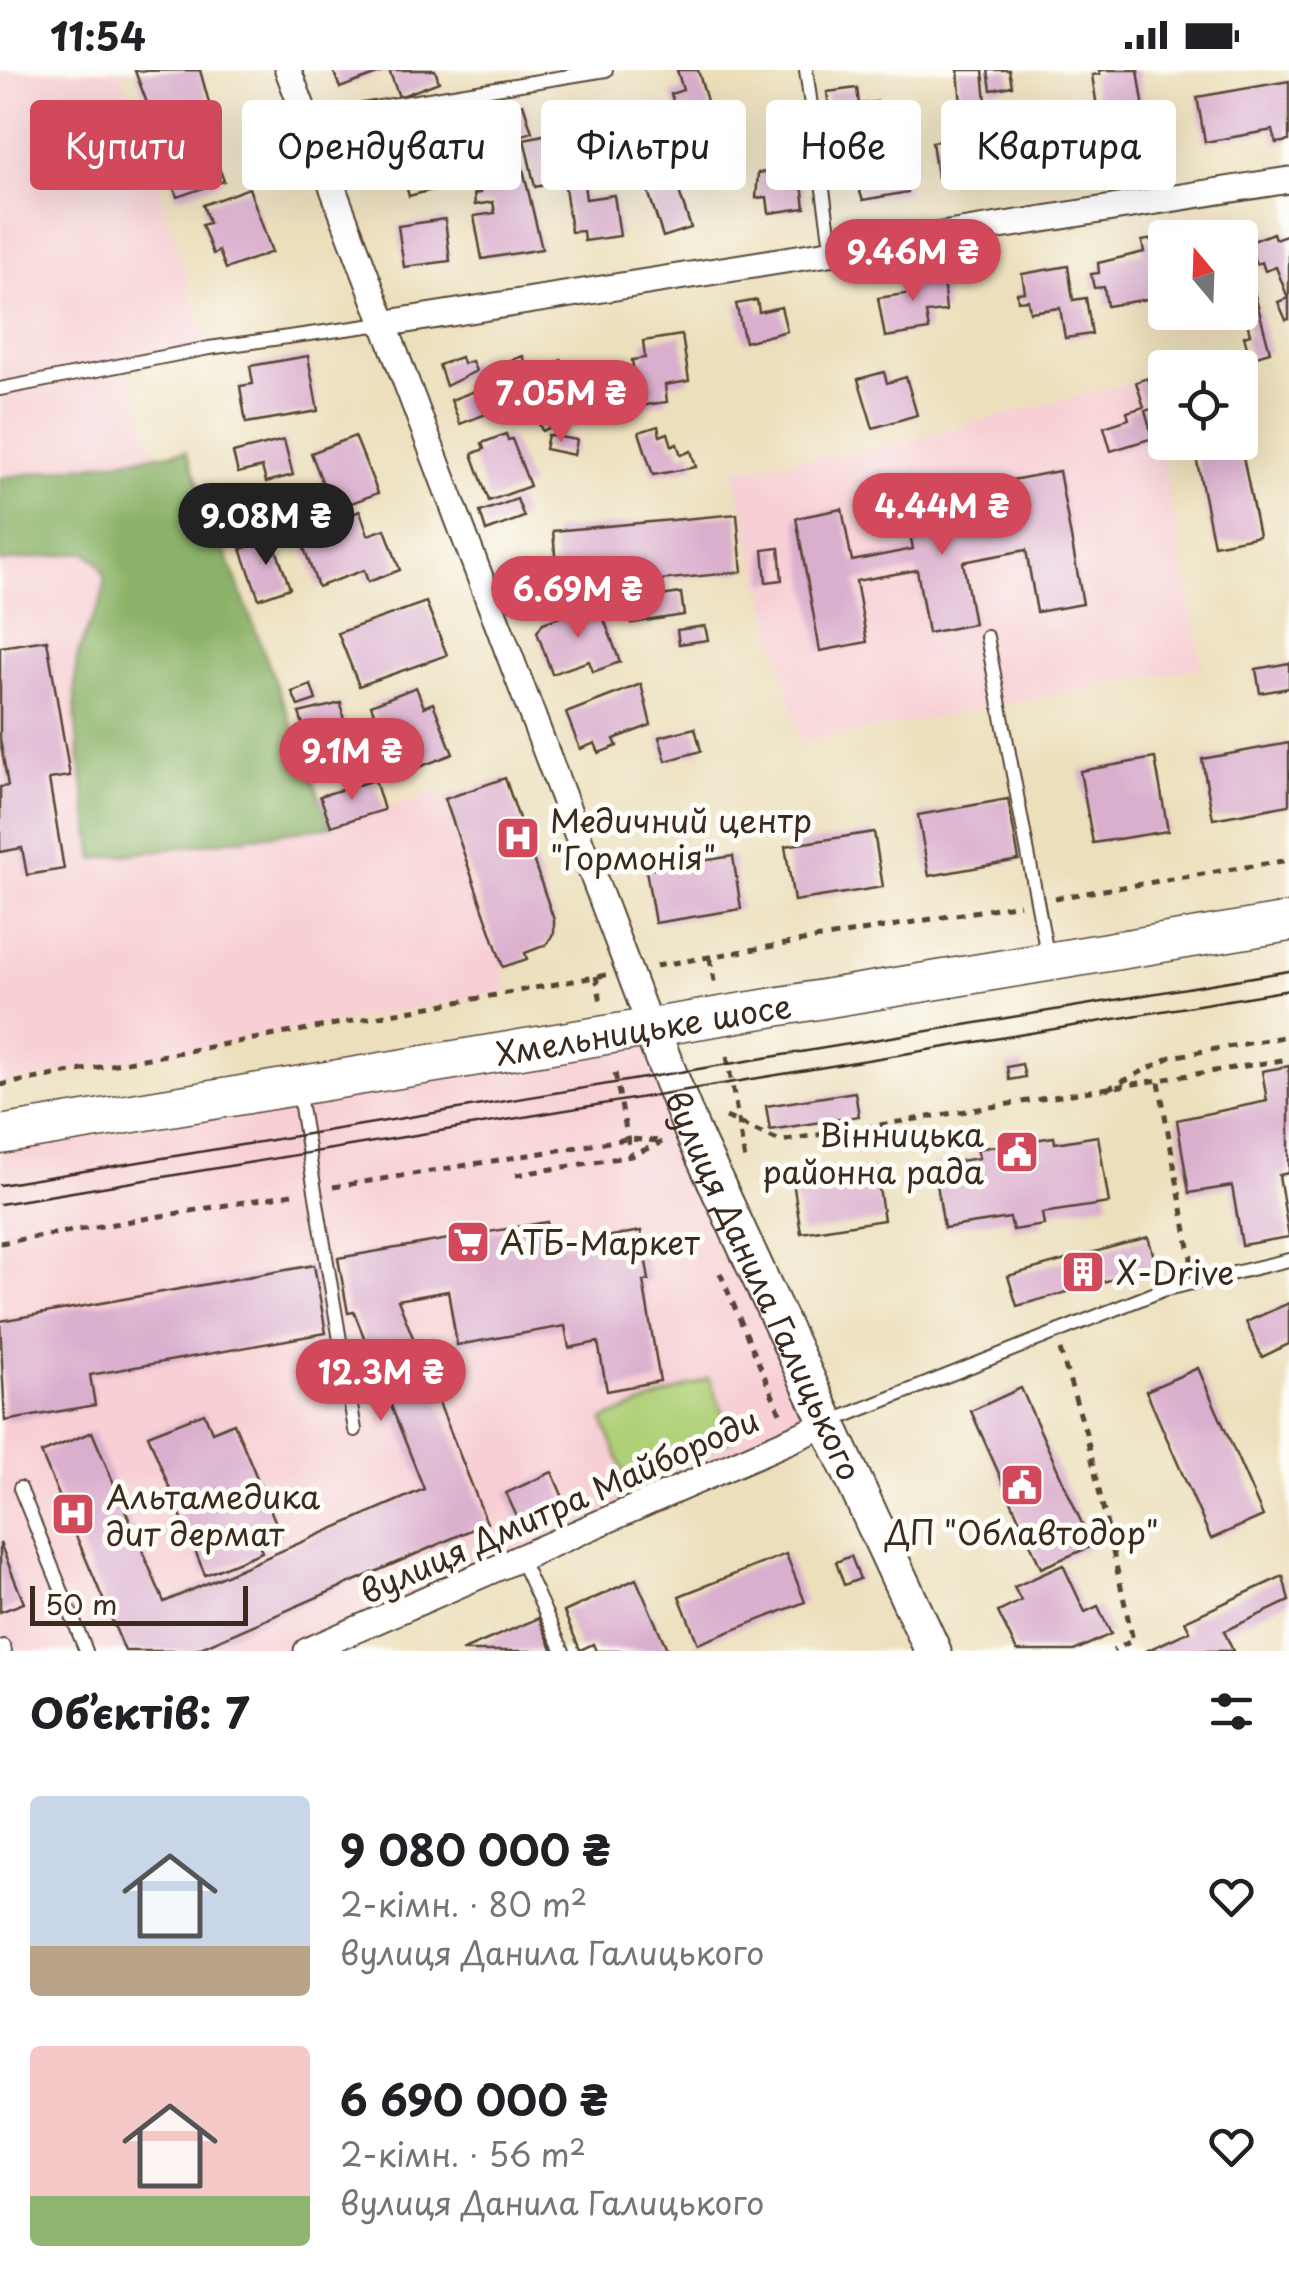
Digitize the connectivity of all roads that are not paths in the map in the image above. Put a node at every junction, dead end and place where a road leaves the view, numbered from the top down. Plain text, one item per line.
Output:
1 (288, 70) edge
2 (606, 70) edge
3 (806, 70) edge
4 (300, 100) edge
5 (423, 100) edge
6 (1289, 180) edge
7 (333, 190) edge
8 (832, 252) junction
9 (382, 324) junction
10 (0, 389) edge
11 (987, 637) dead end
12 (1289, 922) edge
13 (1049, 962) junction
14 (651, 1028) junction
15 (297, 1086) junction
16 (0, 1135) edge
17 (1289, 1260) edge
18 (829, 1423) junction
19 (356, 1430) dead end
20 (20, 1488) dead end
21 (520, 1558) junction
22 (86, 1651) edge
23 (307, 1651) edge
24 (563, 1651) edge
25 (933, 1651) edge

1 - 4 street, вулиця Данила Галицького
2 - 5 lane
3 - 8 lane
6 - 8 street
7 - 9 street, вулиця Данила Галицького
8 - 9 street
9 - 10 lane
9 - 14 street, вулиця Данила Галицького
11 - 13 lane
12 - 13 main road, Хмельницьке шосе
13 - 14 main road, Хмельницьке шосе
14 - 15 main road, Хмельницьке шосе
14 - 18 main road, вулиця Данила Галицького
15 - 16 main road, Хмельницьке шосе
15 - 19 lane
17 - 18 lane, вулиця Дмитра Майбороди
18 - 21 street, вулиця Дмитра Майбороди
18 - 25 main road, вулиця Данила Галицького
20 - 22 lane
21 - 23 street, вулиця Дмитра Майбороди
21 - 24 lane

